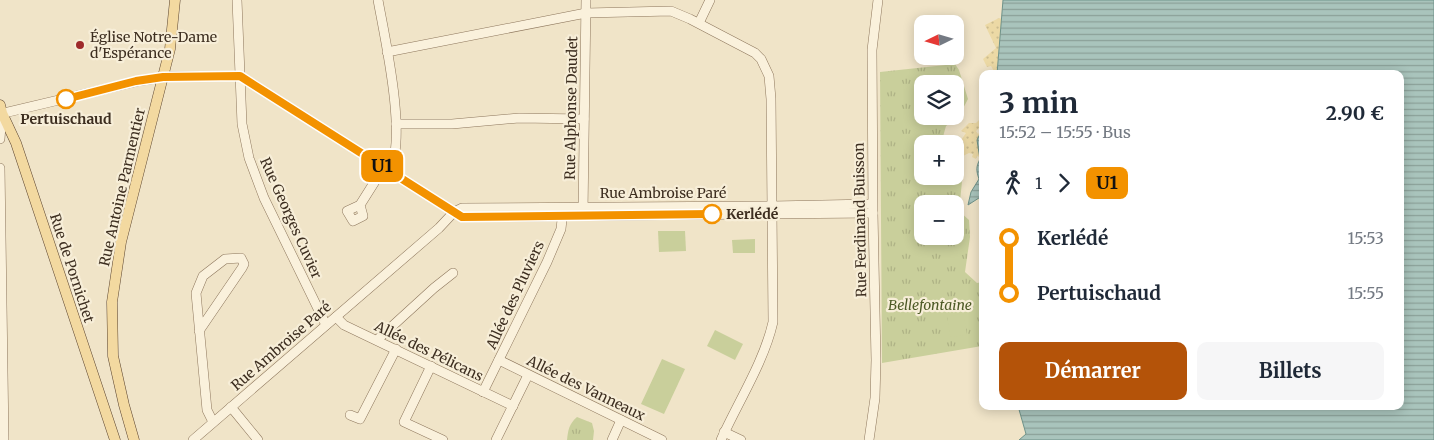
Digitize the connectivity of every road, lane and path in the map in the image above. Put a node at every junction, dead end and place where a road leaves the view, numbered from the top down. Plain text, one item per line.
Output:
1 (175, 0) edge
2 (237, 0) edge
3 (378, 0) edge
4 (586, 0) edge
5 (710, 0) edge
6 (878, 0) edge
7 (586, 13) junction
8 (699, 24) junction
9 (387, 52) junction
10 (240, 76) junction
11 (163, 77) junction
12 (1, 111) edge
13 (584, 119) junction
14 (396, 124) junction
15 (0, 139) edge
16 (0, 168) edge
17 (387, 169) junction
18 (360, 205) dead end
19 (873, 208) junction
20 (772, 210) junction
21 (583, 211) junction
22 (454, 212) junction
23 (563, 212) junction
24 (453, 273) dead end
25 (336, 316) junction
26 (326, 325) junction
27 (199, 331) junction
28 (1, 337) edge
29 (377, 340) junction
30 (396, 349) junction
31 (499, 360) junction
32 (430, 366) junction
33 (528, 375) junction
34 (483, 392) junction
35 (513, 406) junction
36 (231, 407) junction
37 (350, 415) dead end
38 (621, 420) junction
39 (213, 422) junction
40 (724, 437) edge
41 (4, 440) edge
42 (115, 440) edge
43 (134, 440) edge
44 (193, 440) edge
45 (258, 440) edge
46 (442, 440) edge
47 (496, 440) edge
48 (612, 440) edge
49 (662, 440) edge
50 (741, 440) edge
51 (870, 440) edge

1 - 11 main road, Rue Antoine Parmentier
2 - 10 street, Rue Georges Cuvier
3 - 9 street
4 - 7 street, Rue Alphonse Daudet
5 - 8 street
6 - 19 street, Rue Ferdinand Buisson
7 - 8 street
7 - 9 street
7 - 13 street, Rue Alphonse Daudet
8 - 20 street
9 - 14 street
10 - 11 street
10 - 17 street
10 - 26 street, Rue Georges Cuvier
11 - 12 street
11 - 43 main road, Rue Antoine Parmentier
12 - 15 street
12 - 42 main road, Rue de Pornichet
13 - 14 street
13 - 21 street, Rue Alphonse Daudet
14 - 17 street
16 - 28 street
17 - 18 street
17 - 22 street
19 - 20 street, Rue Ambroise Paré
19 - 51 street, Rue Ferdinand Buisson
20 - 21 street, Rue Ambroise Paré
20 - 40 street
21 - 23 street, Rue Ambroise Paré
22 - 23 street, Rue Ambroise Paré
22 - 25 street, Rue Ambroise Paré
23 - 31 street, Allée des Pluviers
24 - 29 street
25 - 26 street, Rue Ambroise Paré
25 - 29 street, Allée des Pélicans
26 - 36 street, Rue Ambroise Paré
27 - 27 street
27 - 39 street
28 - 41 street
29 - 30 street, Allée des Pélicans
30 - 32 street, Allée des Pélicans
30 - 37 street
31 - 33 street, Allée des Vanneaux
31 - 34 street, Allée des Pluviers
32 - 34 street, Allée des Pélicans
32 - 46 street
33 - 35 street
33 - 38 street, Allée des Vanneaux
34 - 35 street, Allée des Pélicans
35 - 47 street
36 - 39 street, Rue Ambroise Paré
36 - 45 street
38 - 48 street
38 - 49 street, Allée des Vanneaux
39 - 44 street, Rue Ambroise Paré
40 - 50 street

